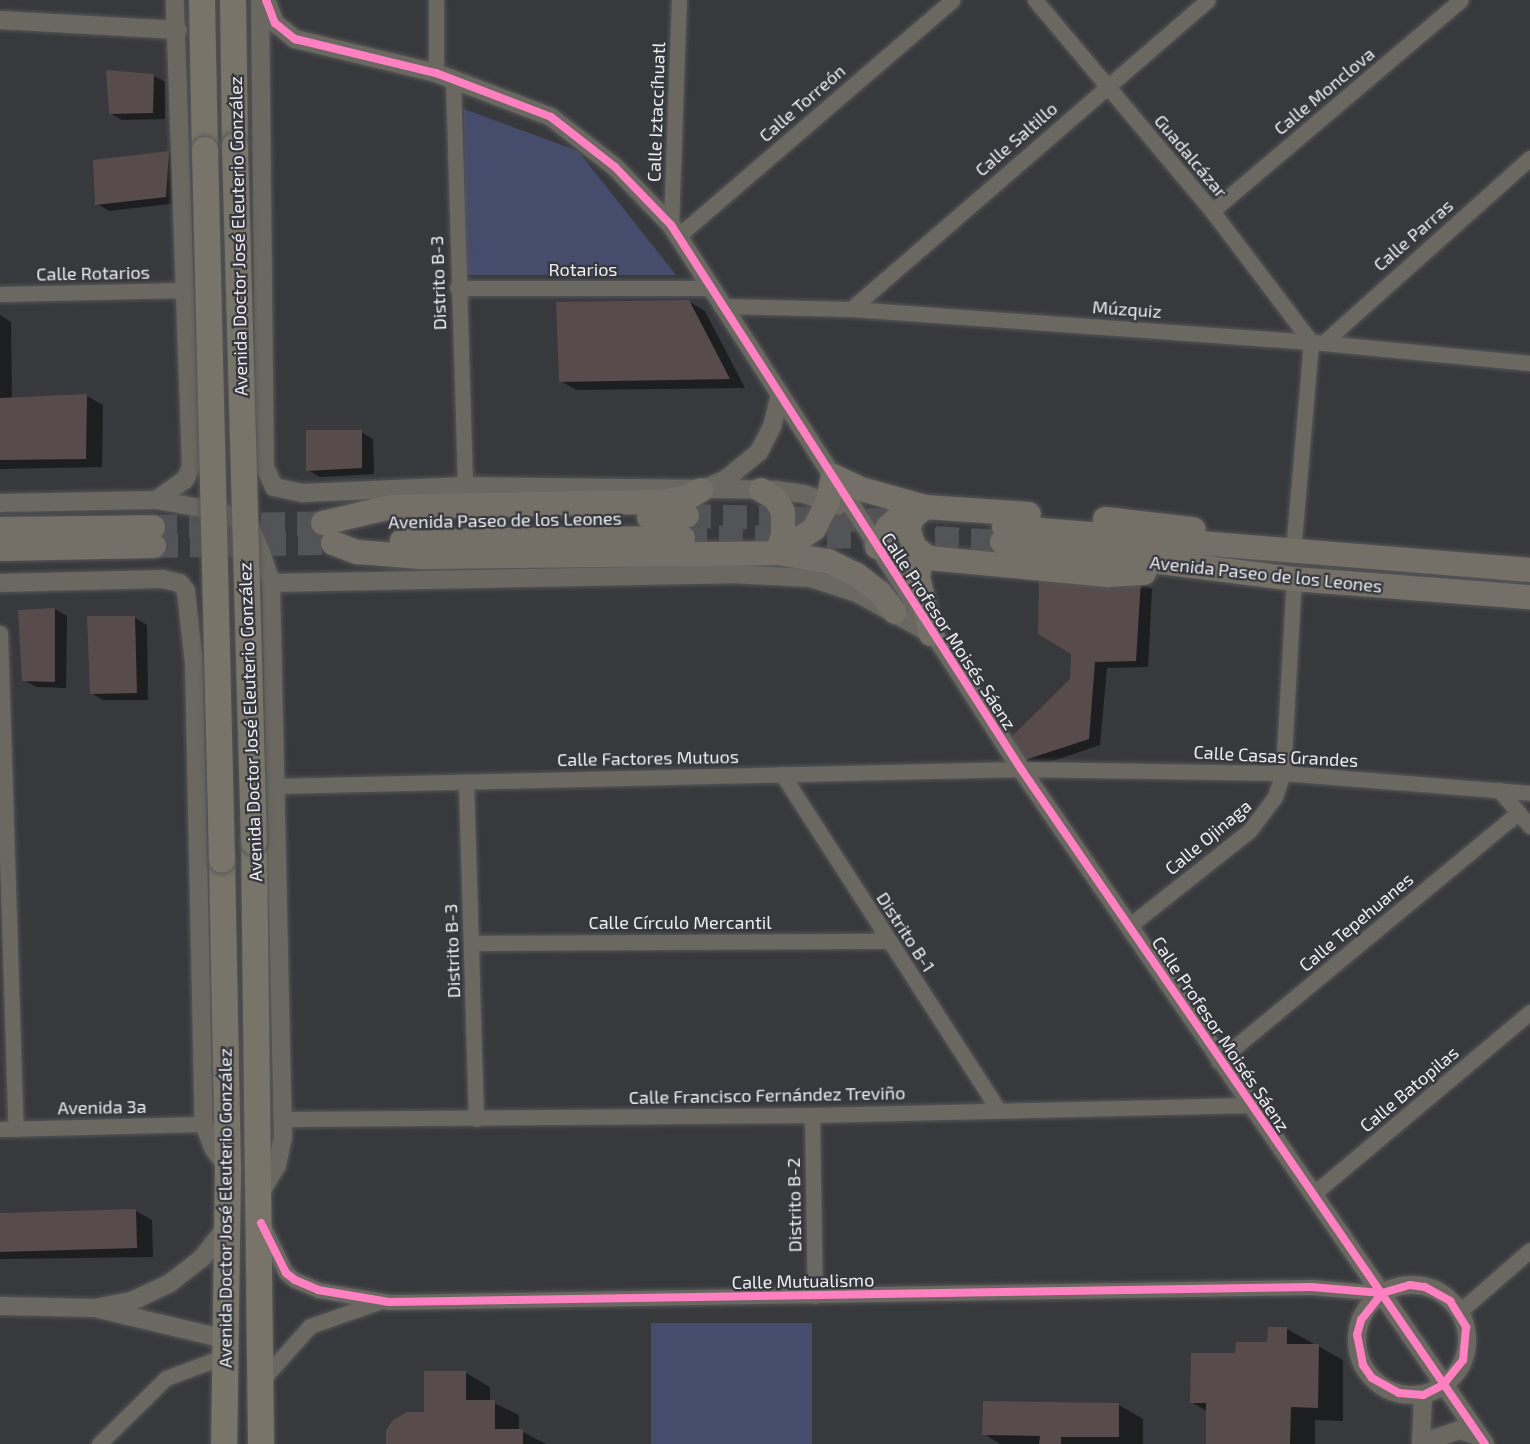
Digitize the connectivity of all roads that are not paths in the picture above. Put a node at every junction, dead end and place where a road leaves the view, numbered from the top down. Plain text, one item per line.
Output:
1 (175, 0) edge
2 (202, 0) edge
3 (233, 0) edge
4 (260, 0) edge
5 (266, 0) edge
6 (436, 0) edge
7 (952, 0) edge
8 (1035, 0) edge
9 (1208, 0) edge
10 (1461, 0) edge
11 (682, 3) edge
12 (0, 20) edge
13 (178, 30) junction
14 (436, 73) junction
15 (453, 79) junction
16 (1107, 85) junction
17 (1530, 158) edge
18 (1212, 211) junction
19 (675, 231) junction
20 (457, 288) junction
21 (709, 288) junction
22 (186, 290) junction
23 (0, 294) edge
24 (721, 306) junction
25 (850, 309) junction
26 (265, 316) junction
27 (187, 318) junction
28 (1317, 343) junction
29 (1530, 363) edge
30 (779, 398) junction
31 (265, 414) junction
32 (190, 427) junction
33 (833, 476) junction
34 (465, 486) junction
35 (701, 490) junction
36 (761, 490) junction
37 (156, 500) junction
38 (828, 501) junction
39 (0, 502) edge
40 (926, 507) junction
41 (856, 514) junction
42 (685, 527) tunnel mouth
43 (0, 529) edge
44 (327, 536) junction
45 (1222, 546) junction
46 (878, 547) junction
47 (0, 549) edge
48 (1293, 550) junction
49 (777, 554) junction
50 (929, 558) junction
51 (1162, 565) junction
52 (1530, 570) edge
53 (732, 574) junction
54 (1294, 579) junction
55 (0, 583) edge
56 (270, 583) junction
57 (1530, 597) edge
58 (896, 612) junction
59 (0, 633) edge
60 (931, 634) junction
61 (1021, 769) junction
62 (1283, 773) junction
63 (782, 774) junction
64 (466, 782) junction
65 (2, 783) edge
66 (276, 786) junction
67 (1499, 790) junction
68 (1530, 793) edge
69 (1518, 813) junction
70 (1530, 826) edge
71 (1129, 926) junction
72 (888, 941) junction
73 (472, 943) junction
74 (5, 959) edge
75 (1530, 1012) edge
76 (1218, 1061) junction
77 (1252, 1105) junction
78 (998, 1109) junction
79 (812, 1115) junction
80 (283, 1119) junction
81 (476, 1119) junction
82 (204, 1124) junction
83 (0, 1129) edge
84 (16, 1129) junction
85 (228, 1168) junction
86 (261, 1192) junction
87 (1312, 1195) junction
88 (261, 1223) junction
89 (227, 1226) junction
90 (1530, 1250) edge
91 (1382, 1293) junction
92 (815, 1296) junction
93 (385, 1301) junction
94 (0, 1306) edge
95 (95, 1308) junction
96 (1459, 1312) junction
97 (225, 1348) junction
98 (262, 1380) junction
99 (1443, 1385) junction
100 (1423, 1395) junction
101 (1483, 1441) edge
102 (1421, 1443) edge
103 (99, 1444) edge
104 (224, 1444) edge
105 (261, 1444) edge

1 - 13 street
2 - 85 highway, Avenida Doctor José Eleuterio González, bridge
3 - 86 highway, Avenida Doctor José Eleuterio González, bridge
4 - 26 street
5 - 14 street, Calle Profesor Moisés Sáenz
6 - 14 street
7 - 19 street, Calle Torreón
8 - 16 street, Guadalcázar
9 - 16 street, Calle Saltillo
10 - 18 street, Calle Monclova
11 - 19 street, Calle Iztaccíhuatl
12 - 13 street
13 - 22 street
14 - 15 street, Calle Profesor Moisés Sáenz
15 - 19 street, Calle Profesor Moisés Sáenz
15 - 20 street, Distrito B-3
16 - 18 street, Guadalcázar
16 - 25 street, Calle Saltillo
17 - 28 street, Calle Parras
18 - 28 street, Guadalcázar
19 - 21 street, Calle Profesor Moisés Sáenz
20 - 21 street, Rotarios
20 - 34 street, Distrito B-3
21 - 24 street, Calle Profesor Moisés Sáenz
22 - 23 street, Calle Rotarios
22 - 27 street
24 - 25 street, Múzquiz
24 - 30 street, Calle Profesor Moisés Sáenz
25 - 28 street, Múzquiz
26 - 27 street
26 - 31 street
27 - 32 street
28 - 29 street, Múzquiz
28 - 48 street
30 - 33 street, Calle Profesor Moisés Sáenz
30 - 35 street
31 - 32 street
31 - 34 street
32 - 37 street
33 - 38 main road
33 - 40 main road
33 - 41 street, Calle Profesor Moisés Sáenz
34 - 35 street
35 - 36 street
35 - 44 main road
36 - 38 street
36 - 49 main road
37 - 39 street
37 - 56 street
38 - 41 street
38 - 49 main road
40 - 45 main road
40 - 46 main road
40 - 50 main road
41 - 46 street, Calle Profesor Moisés Sáenz
42 - 44 main road, Avenida Paseo de los Leones
43 - 47 main road
44 - 49 main road
45 - 48 main road, Avenida Paseo de los Leones
45 - 51 main road, Avenida Paseo de los Leones
46 - 60 street, Calle Profesor Moisés Sáenz
48 - 52 main road, Avenida Paseo de los Leones
49 - 53 street
49 - 58 main road
50 - 51 main road
50 - 60 main road
51 - 54 main road, Avenida Paseo de los Leones
53 - 56 street
53 - 58 street
54 - 57 main road, Avenida Paseo de los Leones
54 - 62 street, Calle Ojinaga
55 - 82 street
56 - 66 street
58 - 60 street
59 - 65 street
60 - 61 street, Calle Profesor Moisés Sáenz
61 - 62 street, Calle Casas Grandes
61 - 63 street, Calle Factores Mutuos
61 - 71 street, Calle Profesor Moisés Sáenz
62 - 67 street, Calle Casas Grandes
62 - 71 street, Calle Ojinaga
63 - 64 street, Calle Factores Mutuos
63 - 72 street, Distrito B-1
64 - 66 street, Calle Factores Mutuos
64 - 73 street, Distrito B-3
65 - 74 street
66 - 80 street
67 - 68 street, Calle Casas Grandes
67 - 69 street
69 - 70 street
69 - 76 street, Calle Tepehuanes
71 - 76 street, Calle Profesor Moisés Sáenz
72 - 73 street, Calle Círculo Mercantil
72 - 78 street, Distrito B-1
73 - 81 street, Distrito B-3
74 - 84 street
75 - 87 street, Calle Batopilas
76 - 77 street, Calle Profesor Moisés Sáenz
77 - 78 street, Calle Francisco Fernández Treviño
77 - 87 street, Calle Profesor Moisés Sáenz
78 - 79 street, Calle Francisco Fernández Treviño
79 - 81 street, Calle Francisco Fernández Treviño
79 - 92 street, Distrito B-2
80 - 81 street, Calle Francisco Fernández Treviño
80 - 86 street
82 - 84 street, Avenida 3a
82 - 85 street
83 - 84 street, Avenida 3a
85 - 89 highway, Avenida Doctor José Eleuterio González
86 - 88 highway, Avenida Doctor José Eleuterio González
87 - 91 street, Calle Profesor Moisés Sáenz
88 - 93 street, Calle Mutualismo
88 - 98 highway, Avenida Doctor José Eleuterio González
89 - 95 street
89 - 97 highway, Avenida Doctor José Eleuterio González
90 - 96 street
91 - 92 street, Calle Mutualismo
91 - 96 street
91 - 99 street, Calle Profesor Moisés Sáenz
91 - 100 street
92 - 93 street, Calle Mutualismo
93 - 98 street, Calle Mutualismo
94 - 95 street
95 - 97 street
96 - 99 street
97 - 103 street
97 - 104 highway, Avenida Doctor José Eleuterio González
98 - 105 highway, Avenida Doctor José Eleuterio González
99 - 100 street
99 - 101 street, Calle Profesor Moisés Sáenz
100 - 102 street
101 - 102 street

